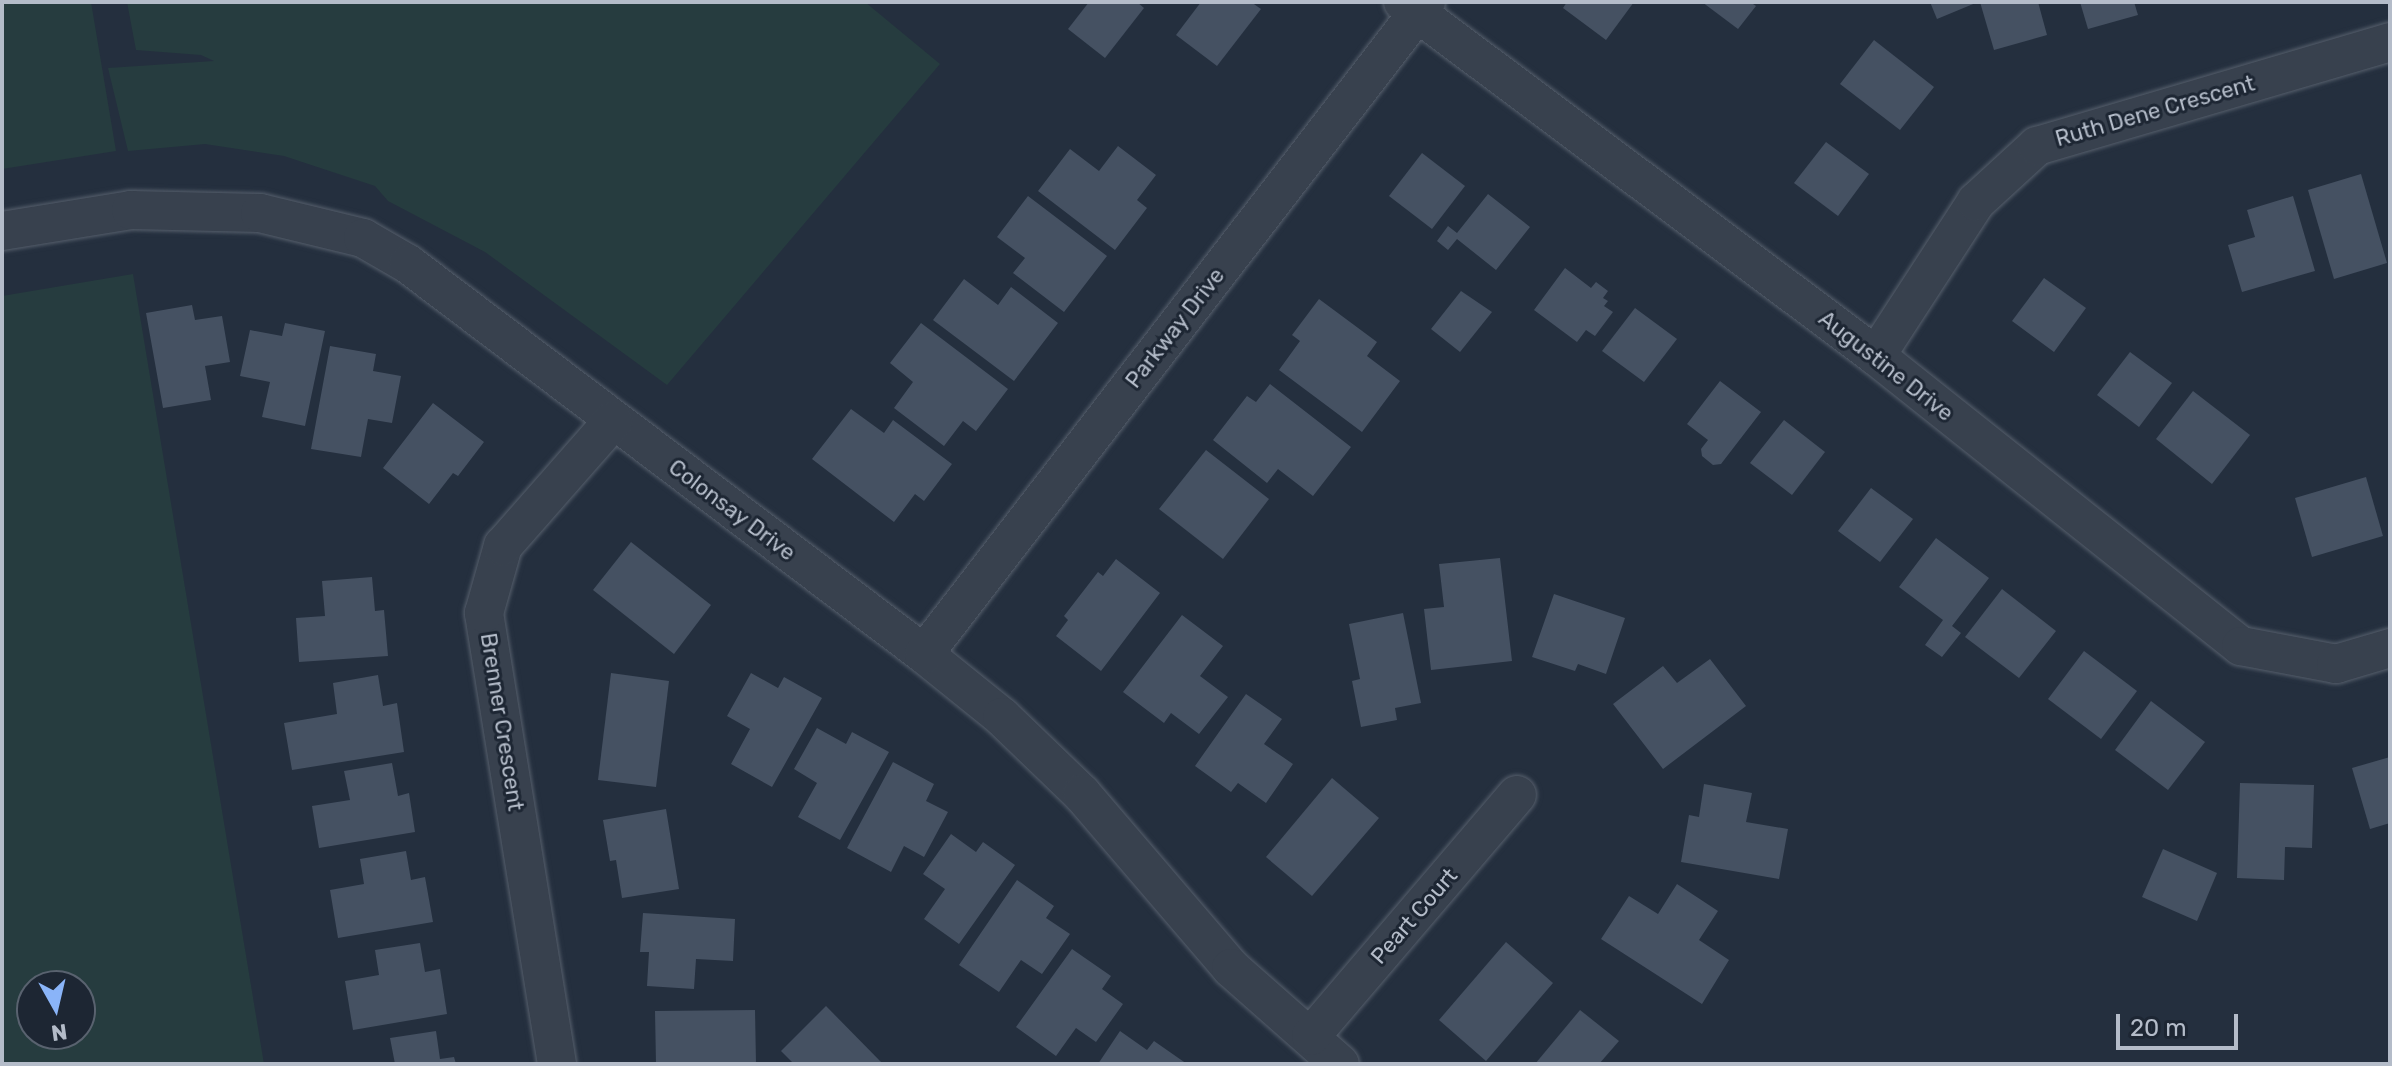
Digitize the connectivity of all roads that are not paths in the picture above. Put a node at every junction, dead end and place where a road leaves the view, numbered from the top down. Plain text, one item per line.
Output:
1 (1416, 6) edge
2 (2390, 42) edge
3 (2, 231) edge
4 (1876, 356) junction
5 (613, 421) junction
6 (2390, 648) edge
7 (924, 654) junction
8 (1517, 795) dead end
9 (1311, 1036) junction
10 (557, 1064) edge
11 (1340, 1064) edge

1 - 4 street, Augustine Drive
1 - 7 street, Parkway Drive
2 - 4 street, Ruth Dene Crescent
3 - 5 street, Colonsay Drive
4 - 6 street, Augustine Drive
5 - 7 street, Colonsay Drive
5 - 10 street, Brenner Crescent
7 - 9 street, Colonsay Drive
8 - 9 street, Peart Court
9 - 11 street, Colonsay Drive

